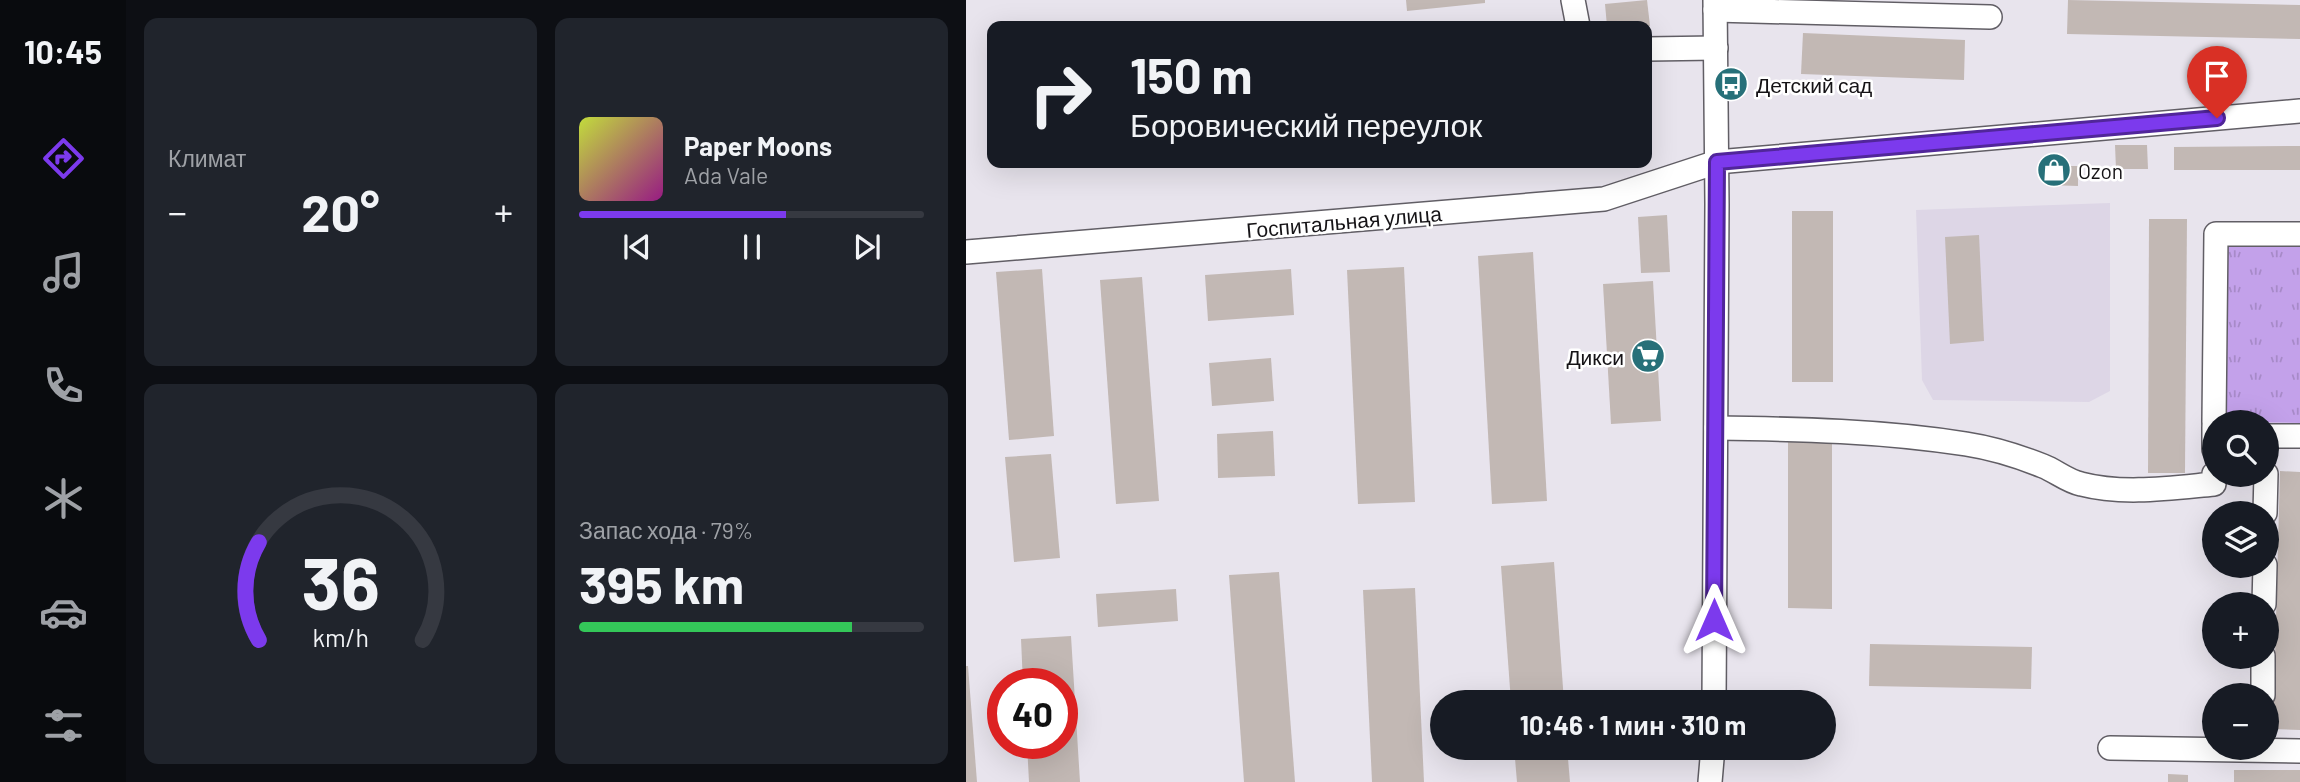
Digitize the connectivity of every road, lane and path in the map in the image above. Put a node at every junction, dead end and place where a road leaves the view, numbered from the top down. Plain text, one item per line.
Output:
1 (1573, 0) edge
2 (1715, 5) edge
3 (1842, 7) edge
4 (1914, 7) edge
5 (1990, 17) dead end
6 (1577, 21) edge
7 (1716, 48) junction
8 (1652, 49) edge
9 (2300, 111) edge
10 (1717, 162) junction
11 (2300, 234) edge
12 (966, 252) edge
13 (2214, 410) edge
14 (1716, 428) junction
15 (2279, 436) edge
16 (2300, 436) edge
17 (2202, 485) edge
18 (1714, 690) edge
19 (2110, 748) dead end
20 (2202, 749) edge
21 (2279, 750) edge
22 (2300, 751) edge
23 (1712, 760) edge
24 (1710, 782) edge

1 - 6 street
2 - 3 street
2 - 7 street
3 - 4 street
4 - 5 street
7 - 8 street
7 - 10 street
9 - 10 street, Госпитальная улица
10 - 12 street, Госпитальная улица
10 - 14 street
11 - 13 street
14 - 17 street
14 - 18 street
15 - 16 street
19 - 20 street
21 - 22 street
23 - 24 street

